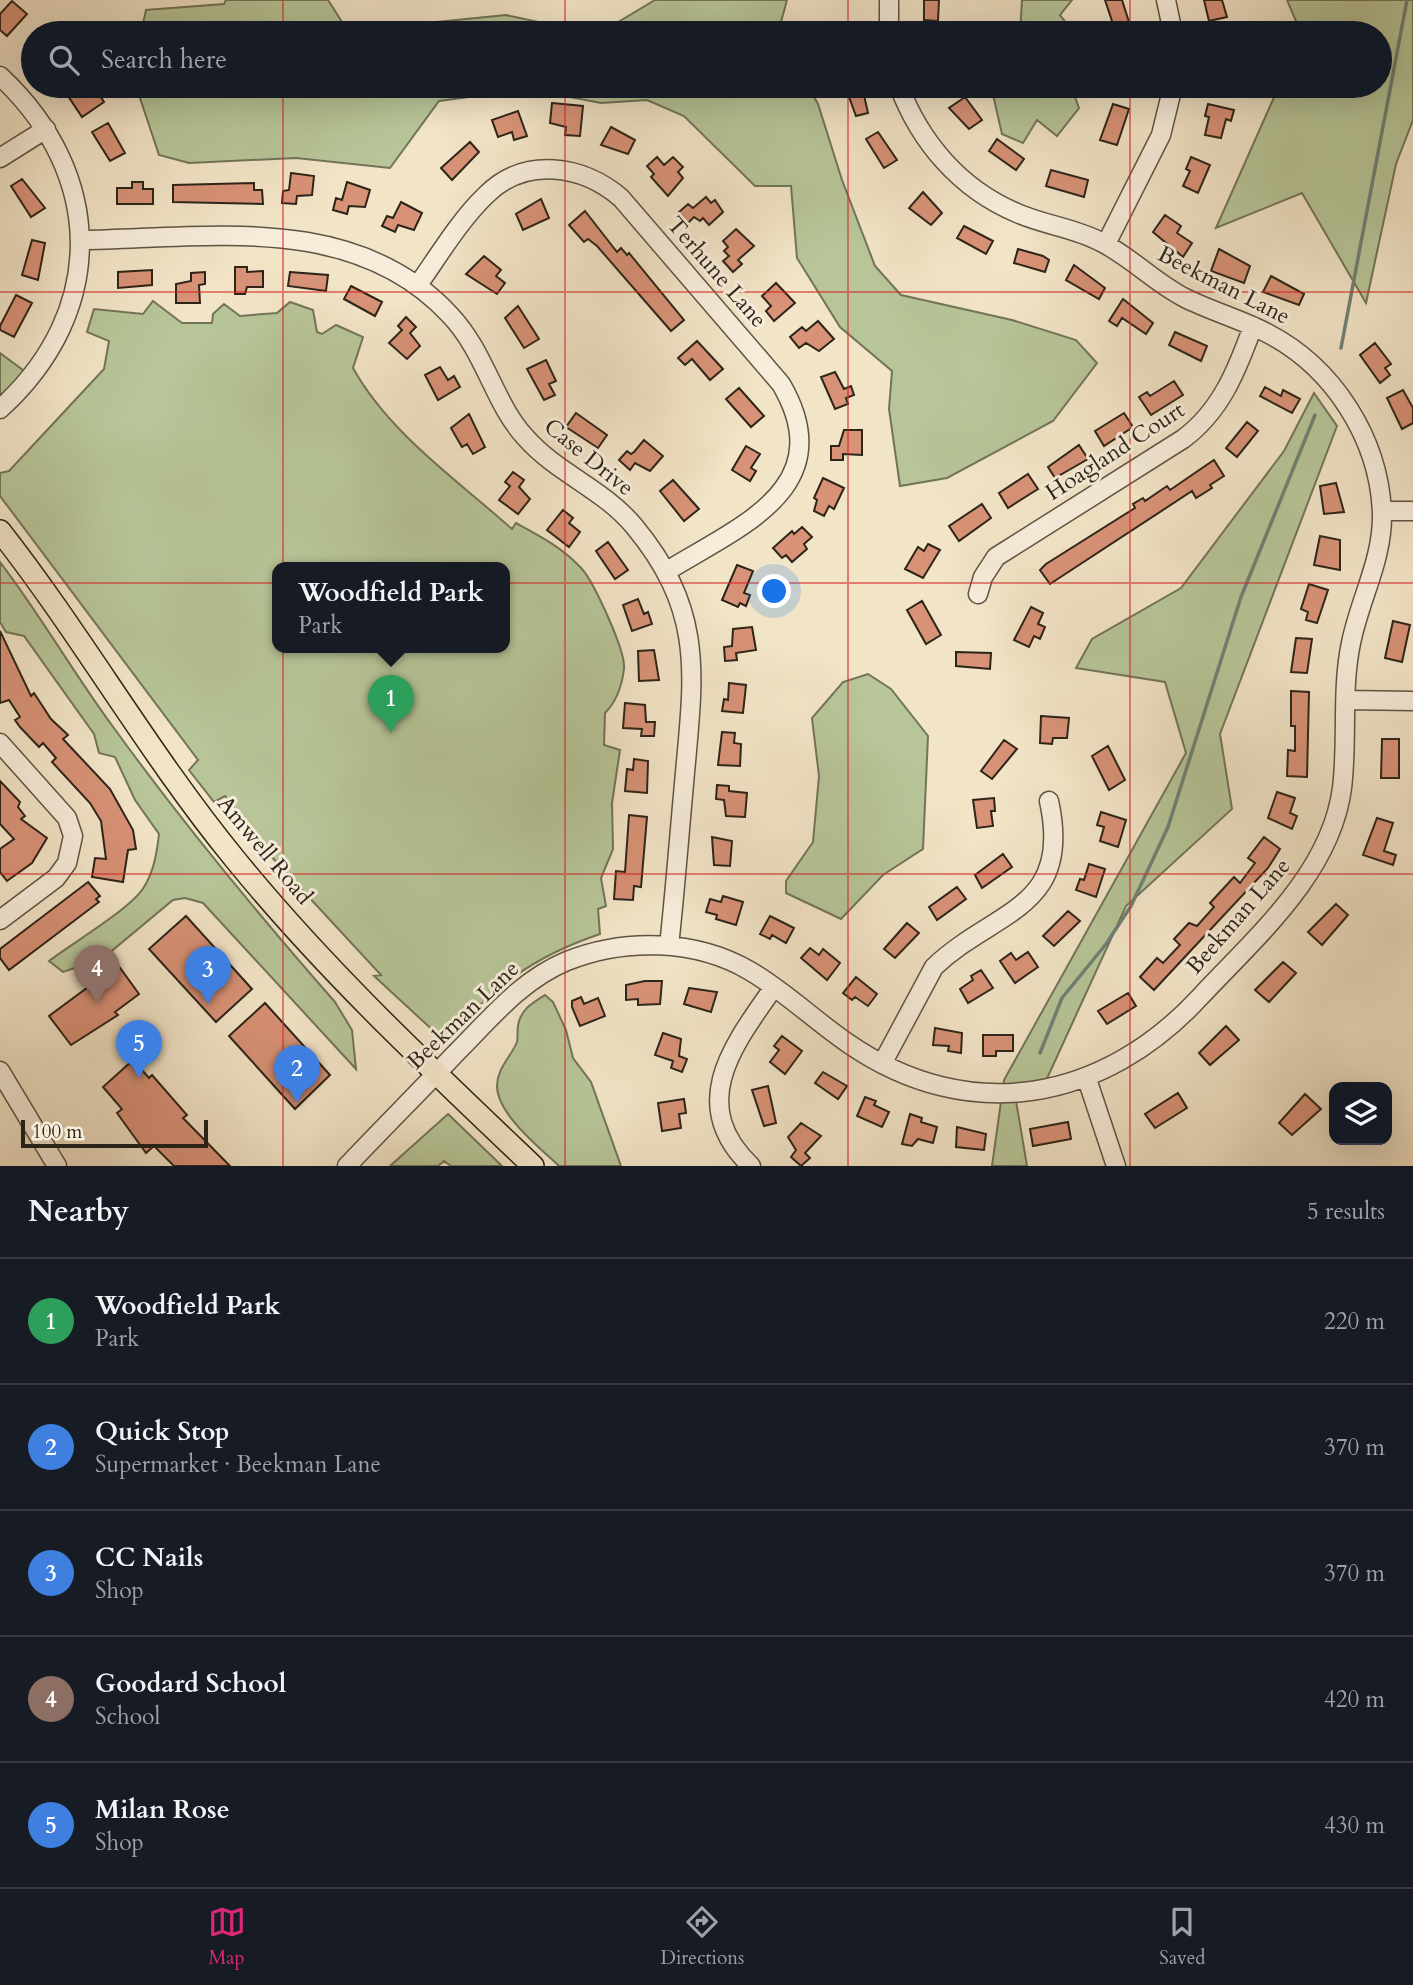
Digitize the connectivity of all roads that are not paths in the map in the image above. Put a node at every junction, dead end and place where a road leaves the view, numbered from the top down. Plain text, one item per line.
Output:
1 (889, 0) edge
2 (1166, 0) edge
3 (889, 21) edge
4 (1170, 21) edge
5 (0, 76) edge
6 (21, 96) edge
7 (24, 98) edge
8 (904, 98) edge
9 (1170, 98) edge
10 (46, 129) junction
11 (0, 158) edge
12 (81, 240) junction
13 (1106, 244) junction
14 (418, 285) junction
15 (1253, 327) junction
16 (0, 409) edge
17 (1382, 511) junction
18 (1413, 511) edge
19 (0, 531) edge
20 (667, 571) junction
21 (978, 594) dead end
22 (1347, 700) junction
23 (1413, 701) edge
24 (0, 743) edge
25 (1049, 801) dead end
26 (0, 920) edge
27 (669, 946) junction
28 (774, 987) junction
29 (882, 1064) junction
30 (0, 1071) edge
31 (437, 1073) junction
32 (1087, 1079) junction
33 (57, 1166) edge
34 (347, 1166) edge
35 (533, 1166) edge
36 (751, 1166) edge
37 (1116, 1166) edge

1 - 3 street
2 - 4 street
5 - 6 street
7 - 10 street
8 - 13 street, Beekman Lane
9 - 13 street
10 - 11 street
10 - 12 street
12 - 14 street, Case Drive
12 - 16 street
13 - 15 street, Beekman Lane
14 - 20 street, Case Drive
14 - 20 street, Terhune Lane
15 - 17 street, Beekman Lane
15 - 21 street, Hoagland Court
17 - 18 street
17 - 22 street, Beekman Lane
19 - 31 main road, Amwell Road
20 - 27 street, Case Drive
22 - 23 street
22 - 32 street, Beekman Lane
24 - 26 street
25 - 29 street
27 - 28 street, Beekman Lane
27 - 31 street, Beekman Lane
28 - 29 street, Beekman Lane
28 - 36 street
29 - 32 street, Beekman Lane
30 - 33 street
31 - 34 street, Beekman Lane
31 - 35 main road, Amwell Road
32 - 37 street

